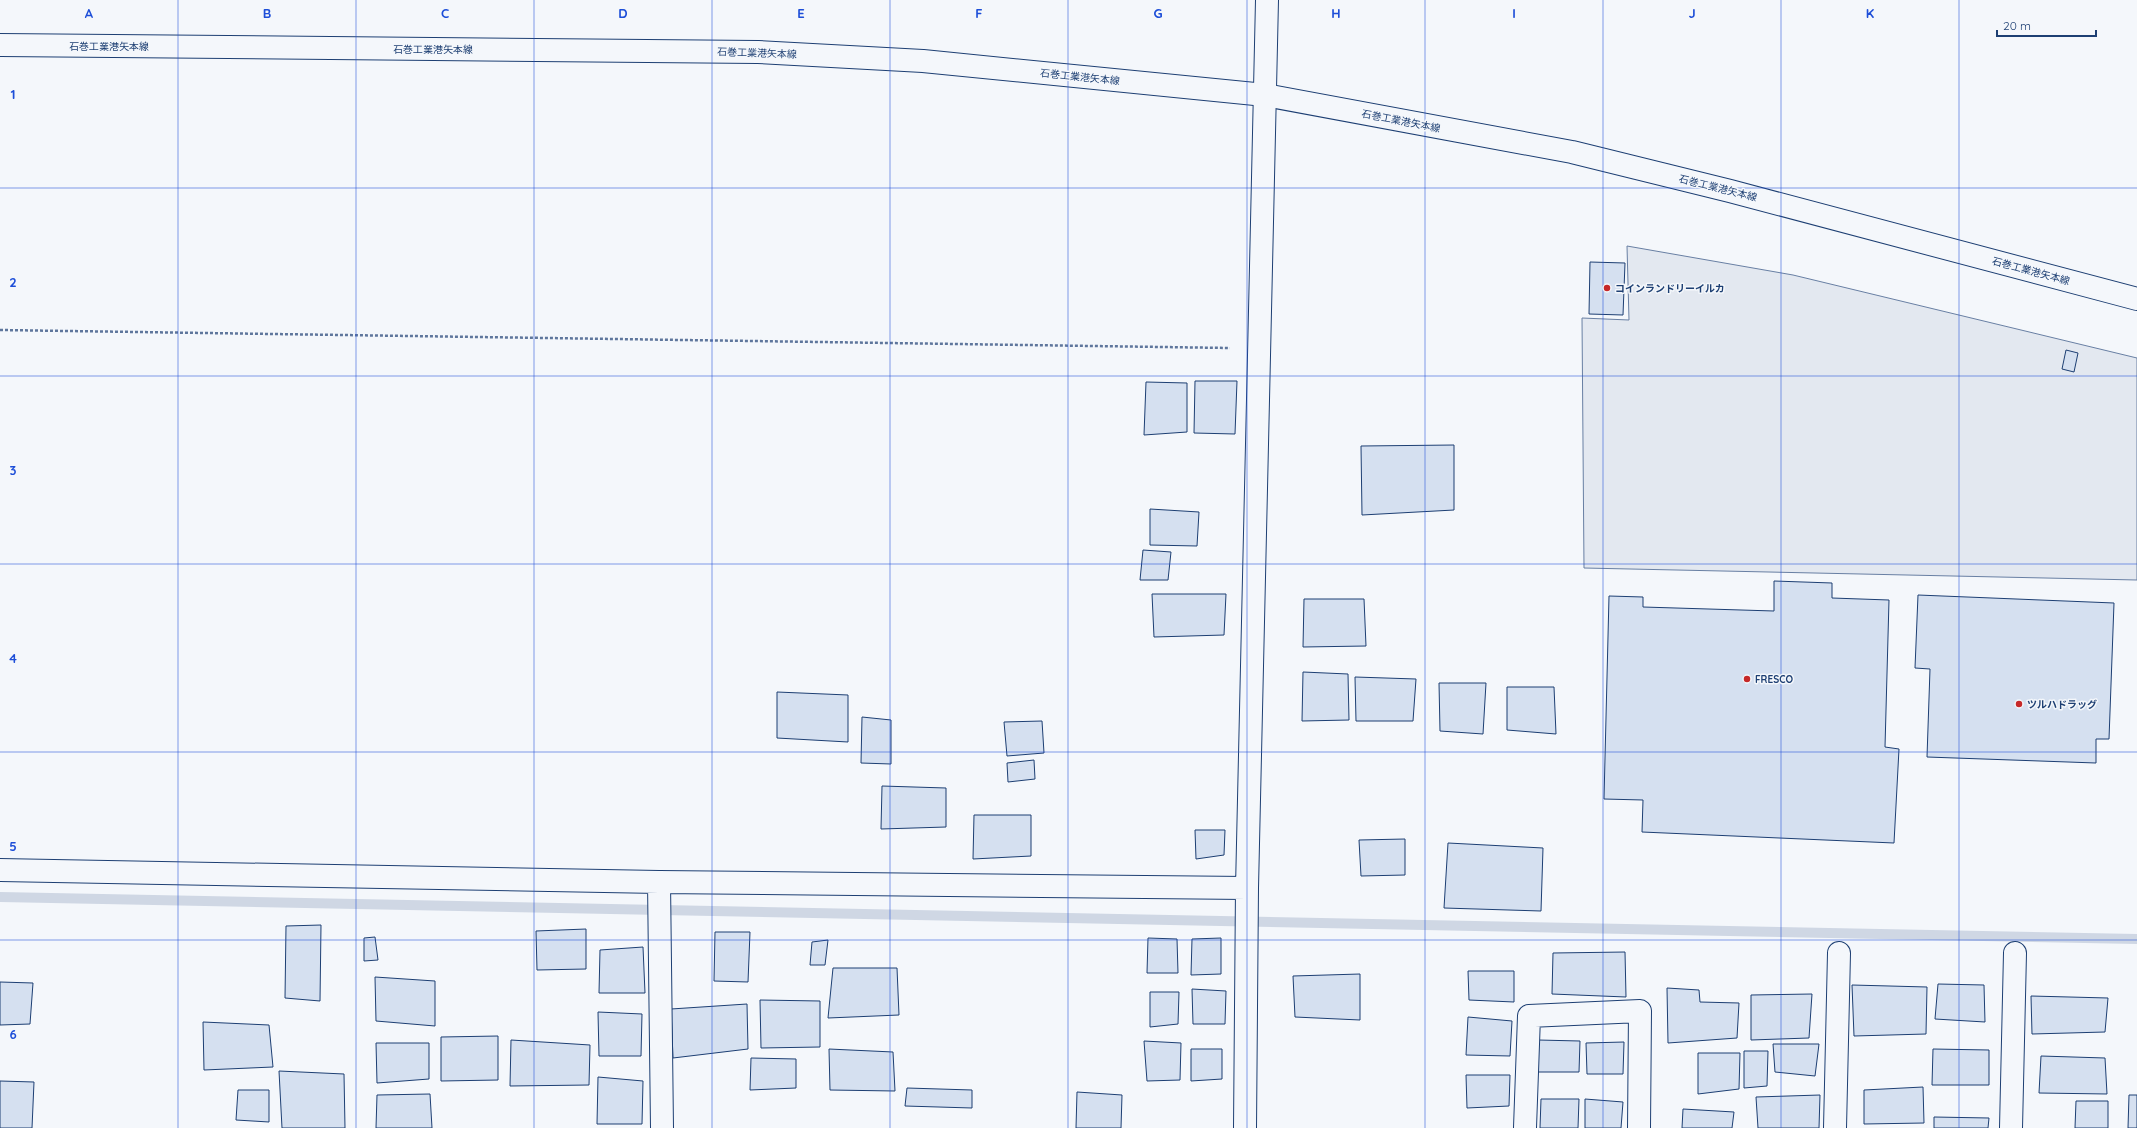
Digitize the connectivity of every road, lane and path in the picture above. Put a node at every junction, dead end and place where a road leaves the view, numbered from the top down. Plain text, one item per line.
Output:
1 (1267, 0) edge
2 (0, 45) edge
3 (1265, 95) junction
4 (2137, 298) edge
5 (0, 330) edge
6 (1259, 348) junction
7 (0, 870) edge
8 (659, 888) junction
9 (1247, 897) junction
10 (1839, 953) dead end
11 (2015, 953) dead end
12 (662, 1128) edge
13 (1245, 1128) edge
14 (1525, 1128) edge
15 (1639, 1128) edge
16 (1835, 1128) edge
17 (2011, 1128) edge

1 - 3 street
2 - 3 street, 石巻工業港矢本線
3 - 4 street, 石巻工業港矢本線
3 - 6 street
5 - 6 path
6 - 9 street
7 - 8 street
8 - 9 street
8 - 12 street
9 - 13 street
10 - 16 street
11 - 17 street
14 - 15 street

